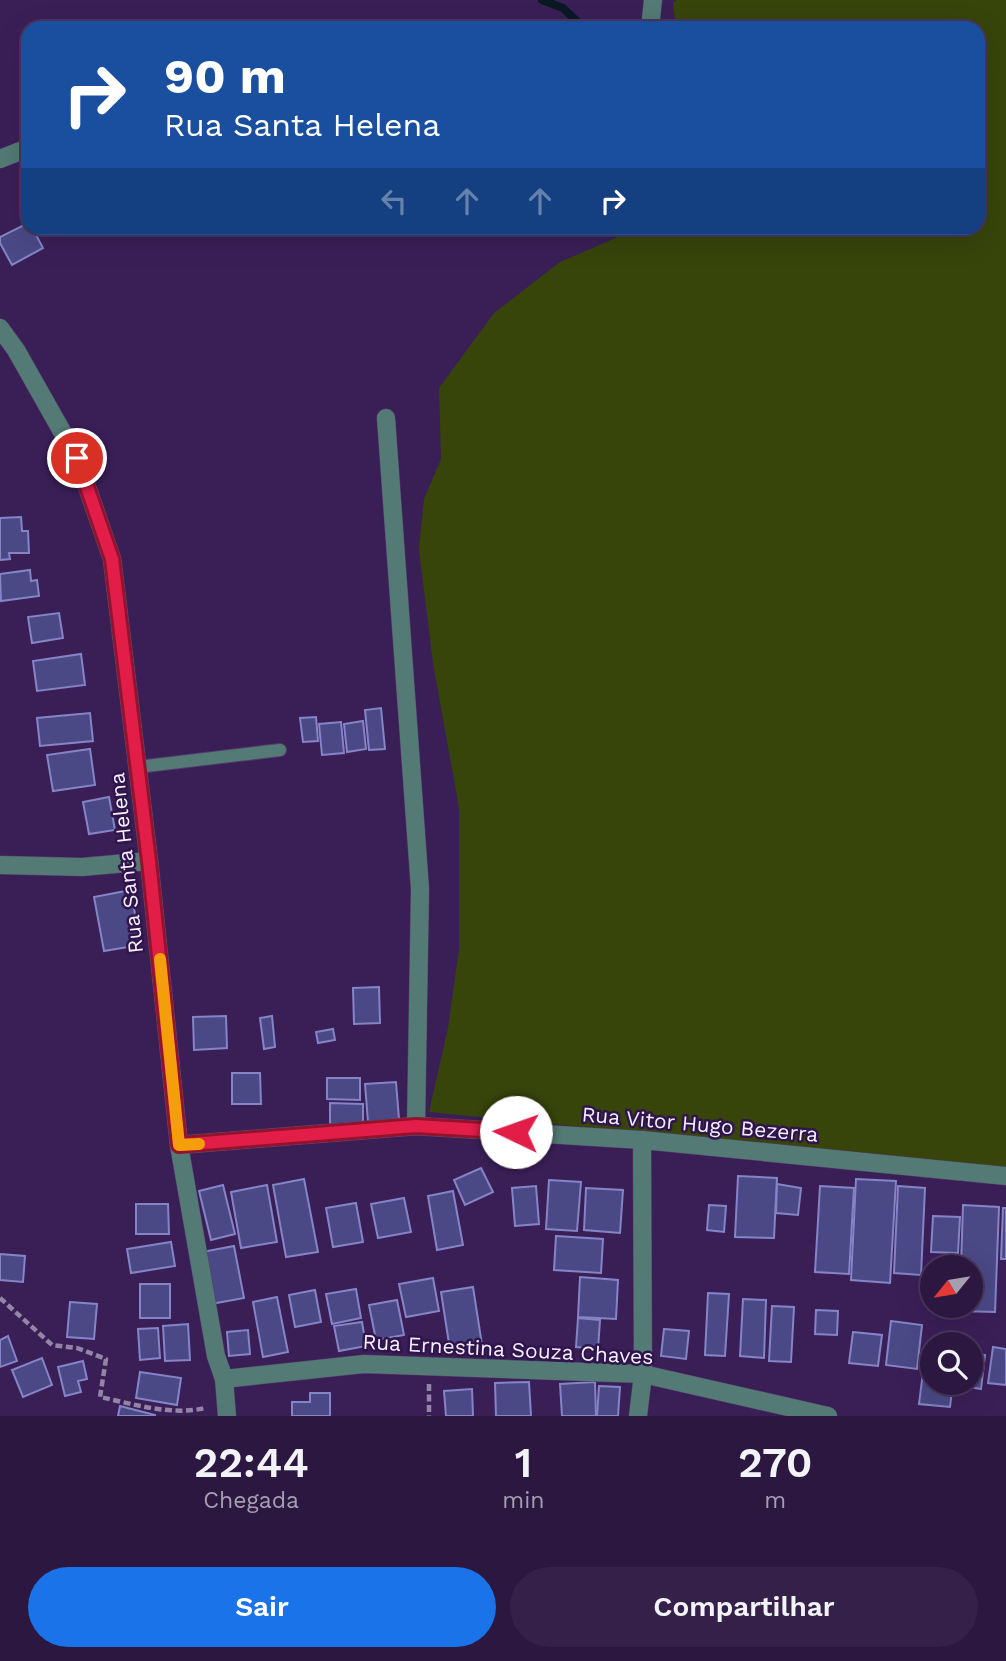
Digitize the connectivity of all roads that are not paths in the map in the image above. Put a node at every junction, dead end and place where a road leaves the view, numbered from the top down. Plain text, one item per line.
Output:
1 (653, 0) edge
2 (651, 21) edge
3 (21, 151) edge
4 (0, 159) edge
5 (0, 328) edge
6 (386, 418) dead end
7 (280, 750) dead end
8 (138, 767) junction
9 (149, 861) junction
10 (0, 865) edge
11 (416, 1126) junction
12 (642, 1140) junction
13 (179, 1145) junction
14 (1006, 1176) edge
15 (643, 1374) junction
16 (224, 1379) junction
17 (227, 1410) edge
18 (638, 1416) edge
19 (828, 1416) edge

1 - 2 street
3 - 4 street
5 - 8 street, Rua Santa Helena
6 - 11 street
7 - 8 lane
8 - 9 street, Rua Santa Helena
9 - 10 street
9 - 13 street, Rua Santa Helena
11 - 12 street, Rua Vitor Hugo Bezerra
11 - 13 street, Rua Vitor Hugo Bezerra
12 - 14 street, Rua Vitor Hugo Bezerra
12 - 15 street
13 - 16 street, Rua Santa Helena
15 - 16 street, Rua Ernestina Souza Chaves
15 - 18 street
15 - 19 street, Rua Ernestina Souza Chaves
16 - 17 street, Rua Santa Helena

